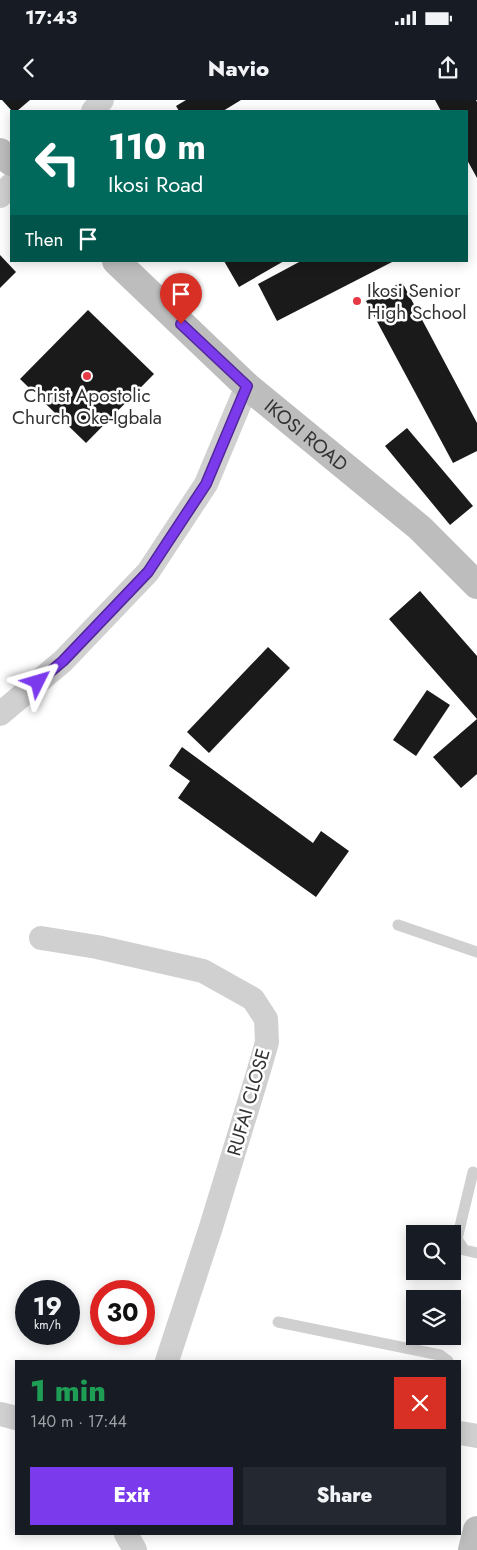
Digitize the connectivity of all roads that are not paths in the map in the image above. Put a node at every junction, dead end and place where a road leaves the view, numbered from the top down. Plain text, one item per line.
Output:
1 (102, 100) edge
2 (94, 110) edge
3 (0, 152) edge
4 (10, 161) edge
5 (10, 186) edge
6 (0, 196) edge
7 (117, 262) edge
8 (247, 386) junction
9 (477, 586) edge
10 (0, 714) edge
11 (398, 925) dead end
12 (41, 938) dead end
13 (477, 952) edge
14 (473, 1172) dead end
15 (477, 1253) edge
16 (278, 1322) dead end
17 (167, 1360) edge
18 (447, 1360) edge
19 (0, 1414) edge
20 (15, 1418) edge
21 (461, 1432) edge
22 (477, 1436) edge
23 (477, 1530) edge
24 (127, 1535) edge
25 (135, 1550) edge
26 (472, 1550) edge

1 - 2 street
3 - 4 street
5 - 6 street
7 - 8 street, IKOSI ROAD
8 - 9 street, IKOSI ROAD
8 - 10 street
11 - 13 lane
12 - 17 street, RUFAI CLOSE
14 - 15 lane
16 - 18 lane
19 - 20 street
21 - 22 street
23 - 26 street
24 - 25 street

